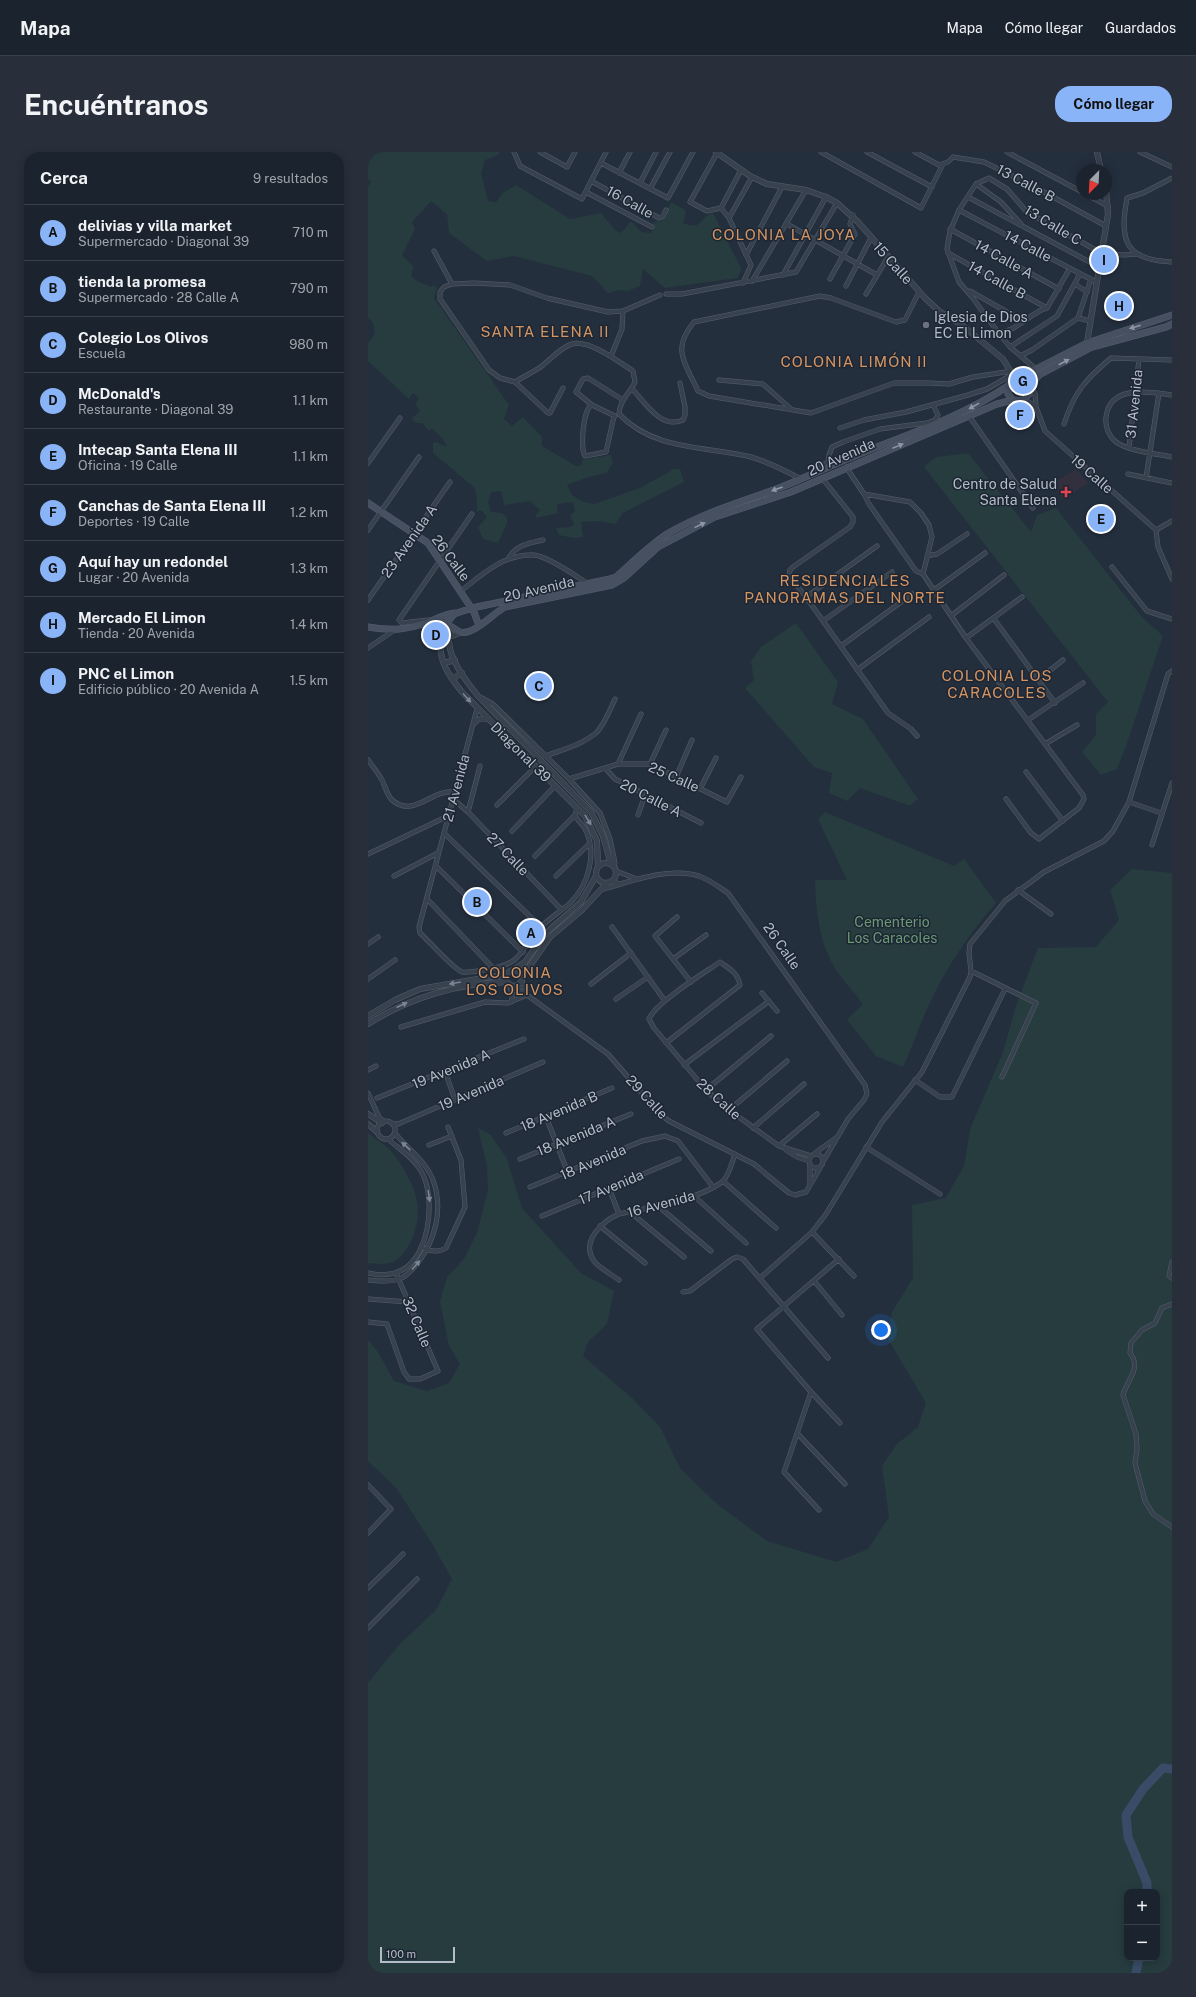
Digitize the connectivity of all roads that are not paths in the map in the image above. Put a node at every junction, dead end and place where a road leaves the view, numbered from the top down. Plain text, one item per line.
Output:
1 (514, 152) edge
2 (540, 152) edge
3 (551, 152) edge
4 (575, 152) edge
5 (606, 152) edge
6 (630, 152) edge
7 (656, 152) edge
8 (670, 152) edge
9 (693, 152) edge
10 (716, 152) edge
11 (821, 152) edge
12 (867, 152) edge
13 (914, 152) edge
14 (1007, 152) edge
15 (1097, 152) edge
16 (1140, 152) edge
17 (549, 157) junction
18 (601, 163) junction
19 (943, 164) junction
20 (1100, 164) edge
21 (1172, 167) edge
22 (741, 170) junction
23 (619, 173) junction
24 (752, 177) junction
25 (1172, 178) edge
26 (591, 181) junction
27 (977, 182) junction
28 (640, 183) junction
29 (782, 187) junction
30 (932, 187) junction
31 (650, 189) junction
32 (1076, 189) edge
33 (806, 190) junction
34 (586, 192) junction
35 (826, 197) junction
36 (968, 197) junction
37 (1096, 200) edge
38 (1107, 200) edge
39 (837, 203) junction
40 (1108, 206) junction
41 (721, 208) junction
42 (666, 210) dead end
43 (959, 210) junction
44 (853, 215) junction
45 (729, 218) junction
46 (787, 224) junction
47 (1106, 226) junction
48 (652, 227) dead end
49 (1024, 228) junction
50 (950, 229) junction
51 (806, 234) junction
52 (871, 238) junction
53 (816, 239) junction
54 (434, 251) dead end
55 (948, 253) junction
56 (1101, 253) junction
57 (1137, 254) junction
58 (746, 255) junction
59 (843, 255) junction
60 (888, 257) junction
61 (1172, 262) edge
62 (858, 264) junction
63 (1099, 266) junction
64 (1070, 268) junction
65 (1080, 274) junction
66 (783, 275) junction
67 (877, 275) junction
68 (830, 279) dead end
69 (752, 281) junction
70 (1094, 281) junction
71 (743, 283) junction
72 (452, 284) junction
73 (1075, 284) junction
74 (846, 286) dead end
75 (966, 289) junction
76 (1059, 289) junction
77 (919, 292) junction
78 (1087, 292) junction
79 (666, 294) dead end
80 (866, 294) dead end
81 (660, 295) dead end
82 (1047, 308) junction
83 (623, 311) junction
84 (1172, 315) edge
85 (1078, 318) junction
86 (1023, 321) junction
87 (1090, 321) junction
88 (1172, 324) edge
89 (997, 332) junction
90 (1087, 343) junction
91 (1010, 347) junction
92 (611, 356) junction
93 (1020, 356) junction
94 (1139, 359) junction
95 (1172, 360) edge
96 (1036, 369) junction
97 (1024, 373) junction
98 (1013, 374) junction
99 (720, 380) dead end
100 (515, 382) junction
101 (680, 383) dead end
102 (1008, 386) junction
103 (1032, 386) junction
104 (563, 388) dead end
105 (632, 389) junction
106 (1137, 392) junction
107 (1159, 393) junction
108 (1172, 395) edge
109 (623, 400) junction
110 (1014, 400) junction
111 (1022, 401) junction
112 (592, 405) junction
113 (933, 405) junction
114 (1036, 407) junction
115 (792, 410) junction
116 (619, 414) junction
117 (614, 416) junction
118 (969, 416) junction
119 (400, 418) dead end
120 (1064, 424) dead end
121 (840, 428) dead end
122 (1129, 448) junction
123 (1150, 453) junction
124 (419, 456) dead end
125 (1172, 458) edge
126 (368, 463) edge
127 (846, 467) junction
128 (1128, 474) dead end
129 (820, 475) junction
130 (1146, 478) junction
131 (802, 479) junction
132 (450, 482) dead end
133 (1172, 484) edge
134 (864, 494) junction
135 (368, 503) edge
136 (1033, 508) dead end
137 (381, 511) junction
138 (472, 514) dead end
139 (1172, 521) edge
140 (368, 530) edge
141 (1156, 530) junction
142 (414, 533) junction
143 (967, 534) dead end
144 (544, 540) dead end
145 (877, 546) dead end
146 (985, 553) dead end
147 (927, 556) junction
148 (508, 559) junction
149 (440, 561) junction
150 (1112, 567) dead end
151 (892, 572) dead end
152 (923, 574) junction
153 (1004, 575) dead end
154 (1172, 579) edge
155 (589, 584) junction
156 (934, 590) junction
157 (460, 591) junction
158 (912, 594) dead end
159 (806, 597) junction
160 (1022, 597) dead end
161 (368, 600) edge
162 (472, 608) junction
163 (456, 613) junction
164 (952, 615) junction
165 (929, 617) dead end
166 (994, 619) junction
167 (1172, 619) edge
168 (430, 621) junction
169 (823, 621) junction
170 (446, 624) junction
171 (479, 626) junction
172 (368, 627) edge
173 (393, 631) junction
174 (461, 632) junction
175 (966, 638) junction
176 (841, 646) junction
177 (368, 648) edge
178 (455, 660) junction
179 (1063, 660) dead end
180 (444, 663) junction
181 (857, 670) junction
182 (1172, 670) edge
183 (462, 673) junction
184 (452, 679) junction
185 (1039, 679) junction
186 (1083, 684) dead end
187 (478, 696) junction
188 (615, 699) dead end
189 (1055, 703) junction
190 (477, 708) junction
191 (641, 714) dead end
192 (488, 719) junction
193 (1028, 720) junction
194 (473, 724) junction
195 (1077, 724) dead end
196 (666, 730) dead end
197 (917, 736) dead end
198 (692, 740) dead end
199 (1045, 744) junction
200 (545, 756) junction
201 (716, 758) dead end
202 (368, 760) edge
203 (618, 764) junction
204 (650, 764) junction
205 (480, 766) dead end
206 (535, 767) junction
207 (605, 768) junction
208 (1026, 772) dead end
209 (676, 777) junction
210 (741, 777) dead end
211 (569, 779) junction
212 (1172, 783) edge
213 (555, 786) junction
214 (700, 789) junction
215 (455, 792) junction
216 (645, 795) junction
217 (453, 799) junction
218 (1006, 799) dead end
219 (1129, 802) junction
220 (497, 805) dead end
221 (578, 807) junction
222 (468, 812) junction
223 (1161, 813) junction
224 (575, 815) junction
225 (638, 815) dead end
226 (448, 816) junction
227 (1063, 821) junction
228 (701, 823) dead end
229 (512, 830) dead end
230 (444, 833) junction
231 (590, 843) junction
232 (1152, 845) dead end
233 (438, 853) junction
234 (368, 854) edge
235 (535, 856) dead end
236 (436, 866) junction
237 (598, 866) junction
238 (613, 867) junction
239 (394, 876) dead end
240 (556, 876) dead end
241 (596, 876) junction
242 (645, 878) junction
243 (609, 882) junction
244 (622, 884) junction
245 (603, 889) junction
246 (1018, 890) junction
247 (427, 899) junction
248 (561, 910) junction
249 (1051, 914) dead end
250 (677, 917) dead end
251 (541, 927) junction
252 (612, 927) dead end
253 (706, 935) dead end
254 (378, 937) dead end
255 (368, 944) edge
256 (523, 952) junction
257 (631, 953) junction
258 (673, 959) junction
259 (395, 960) dead end
260 (493, 968) junction
261 (513, 970) junction
262 (971, 971) junction
263 (507, 974) junction
264 (648, 977) junction
265 (368, 979) edge
266 (522, 979) junction
267 (691, 982) junction
268 (509, 984) junction
269 (591, 984) dead end
270 (1005, 989) junction
271 (762, 993) dead end
272 (527, 995) junction
273 (616, 999) dead end
274 (665, 1001) junction
275 (769, 1001) junction
276 (511, 1002) junction
277 (776, 1011) dead end
278 (368, 1016) edge
279 (368, 1024) edge
280 (401, 1027) dead end
281 (771, 1036) dead end
282 (524, 1040) dead end
283 (666, 1044) junction
284 (787, 1061) dead end
285 (543, 1062) dead end
286 (684, 1065) junction
287 (376, 1066) dead end
288 (368, 1070) edge
289 (445, 1071) junction
290 (1002, 1077) dead end
291 (915, 1080) junction
292 (804, 1084) dead end
293 (612, 1088) dead end
294 (706, 1090) junction
295 (368, 1093) edge
296 (377, 1098) dead end
297 (455, 1100) junction
298 (729, 1110) junction
299 (368, 1114) edge
300 (631, 1114) dead end
301 (817, 1114) dead end
302 (546, 1117) junction
303 (383, 1122) junction
304 (391, 1123) junction
305 (368, 1124) edge
306 (398, 1124) junction
307 (448, 1127) dead end
308 (753, 1128) junction
309 (395, 1131) junction
310 (377, 1132) junction
311 (506, 1133) dead end
312 (452, 1136) junction
313 (838, 1137) junction
314 (388, 1139) junction
315 (557, 1144) junction
316 (429, 1145) dead end
317 (779, 1146) junction
318 (866, 1147) junction
319 (785, 1149) junction
320 (735, 1154) junction
321 (813, 1155) junction
322 (520, 1159) dead end
323 (679, 1159) dead end
324 (824, 1160) junction
325 (809, 1163) junction
326 (820, 1168) junction
327 (568, 1172) junction
328 (723, 1181) junction
329 (810, 1185) junction
330 (530, 1187) dead end
331 (713, 1187) junction
332 (609, 1188) junction
333 (940, 1194) dead end
334 (694, 1196) junction
335 (657, 1205) junction
336 (630, 1212) junction
337 (619, 1214) junction
338 (542, 1216) dead end
339 (600, 1226) junction
340 (776, 1228) dead end
341 (812, 1232) junction
342 (746, 1243) dead end
343 (421, 1247) junction
344 (428, 1250) junction
345 (711, 1252) dead end
346 (684, 1257) dead end
347 (839, 1259) junction
348 (1172, 1262) edge
349 (645, 1263) dead end
350 (368, 1273) edge
351 (396, 1273) junction
352 (854, 1276) dead end
353 (760, 1278) junction
354 (1172, 1278) edge
355 (399, 1279) junction
356 (368, 1280) edge
357 (618, 1280) dead end
358 (815, 1282) junction
359 (683, 1292) dead end
360 (368, 1299) edge
361 (409, 1302) junction
362 (1172, 1304) edge
363 (784, 1306) junction
364 (842, 1315) dead end
365 (368, 1322) edge
366 (828, 1358) dead end
367 (811, 1392) junction
368 (840, 1423) dead end
369 (797, 1434) junction
370 (844, 1484) dead end
371 (368, 1485) edge
372 (819, 1510) dead end
373 (1172, 1527) edge
374 (369, 1529) edge
375 (403, 1554) dead end
376 (417, 1580) dead end
377 (368, 1588) edge
378 (368, 1628) edge

1 - 34 street
2 - 17 street
3 - 17 street
4 - 17 street
5 - 18 street
6 - 23 street
7 - 28 street
8 - 31 street
9 - 31 street
10 - 22 street, 15 Calle
10 - 41 street
11 - 30 street
12 - 30 street
13 - 19 street
14 - 32 street
15 - 20 street
16 - 21 street
18 - 23 street
18 - 26 street
19 - 30 street
19 - 47 street, 13 Calle B
22 - 24 street, 15 Calle
22 - 41 street
23 - 28 street
24 - 29 street, 15 Calle
24 - 45 street
25 - 57 street
26 - 34 street
26 - 42 street, 16 Calle
27 - 36 street
27 - 49 street
27 - 56 street, 13 Calle C
28 - 31 street
29 - 33 street, 15 Calle
29 - 58 street
33 - 35 street, 15 Calle
33 - 46 street
34 - 48 street
35 - 39 street, 15 Calle
35 - 51 street
36 - 43 street
36 - 49 street
37 - 40 street
38 - 40 street
39 - 44 street, 15 Calle
39 - 53 street
40 - 47 street
41 - 45 street
43 - 50 street
43 - 64 street, 14 Calle
44 - 52 street, 15 Calle
44 - 59 street
45 - 58 street
46 - 51 street
46 - 69 street
47 - 56 street
49 - 63 street
50 - 55 street
50 - 76 street, 14 Calle A
51 - 53 street
51 - 66 street
52 - 60 street, 15 Calle
52 - 62 street
53 - 59 street
53 - 66 street
54 - 72 street
55 - 75 street
55 - 82 street, 14 Calle B
56 - 57 street, 13 Calle C
56 - 63 street
57 - 61 street
58 - 71 street
59 - 62 street
59 - 68 street
60 - 67 street
60 - 77 street, 15 Calle
62 - 67 street
62 - 74 street
63 - 70 street
64 - 65 street, 14 Calle
64 - 76 street
65 - 70 street, 14 Calle
65 - 73 street
66 - 69 street
67 - 80 street
69 - 71 street
70 - 78 street
70 - 87 street
71 - 79 street
72 - 83 street
72 - 100 street
73 - 78 street
73 - 91 street
75 - 86 street
75 - 89 street
76 - 82 street
77 - 98 street, 15 Calle
77 - 115 street
78 - 85 street
81 - 83 street
82 - 86 street
83 - 92 street
84 -> 90 main road
85 - 87 street
85 - 93 street
86 - 89 street
87 - 90 street
103 -> 88 main road
89 - 91 street
90 - 96 main road
91 - 93 street
92 - 100 street
92 - 105 street
93 - 96 street
94 - 95 street
94 - 106 street, 31 Avenida
94 - 120 street
96 - 97 main road
97 - 98 main road
97 - 103 main road
98 - 102 main road
98 - 113 street, 20 Avenida
98 - 115 street
99 - 115 street
100 - 104 street
101 - 105 street
102 - 110 main road
102 -> 129 main road, 20 Avenida
103 - 111 main road
103 - 114 street, 19 Calle
105 - 109 street
106 - 107 street
106 - 122 street, 31 Avenida
106 - 122 street
107 - 108 street
107 - 123 street
109 - 112 street
109 - 116 street
110 - 111 main road
110 - 118 main road, 20 Avenida
111 - 114 street
112 - 117 street
112 - 117 street
113 - 121 street, 20 Avenida
113 - 129 street, 20 Avenida
114 - 141 street, 19 Calle
116 - 117 street
116 - 131 street
127 -> 118 main road, 20 Avenida
118 - 136 street
119 - 126 street
122 - 123 street
123 - 125 street
123 - 130 street
124 - 137 street
127 - 129 main road, 20 Avenida
127 - 134 street
128 - 130 street
129 - 131 main road, 20 Avenida
129 - 159 street
171 -> 129 main road, 20 Avenida
130 - 133 street
131 -> 155 main road, 20 Avenida
132 - 142 street, 23 Avenida A
134 - 147 street
134 - 152 street
135 - 137 main road, 26 Calle
137 - 140 street
137 - 142 main road, 26 Calle
138 - 149 street
139 - 141 street
141 - 154 street
142 - 149 main road, 26 Calle
142 - 161 street, 23 Avenida A
143 - 147 street
144 - 148 street
145 - 159 street
146 - 156 street
147 - 152 street
148 - 155 street
148 - 157 street
149 - 157 main road, 26 Calle
149 - 168 street
150 - 167 street
151 - 169 street
152 - 156 street
153 - 164 street
155 - 162 main road, 20 Avenida
156 - 164 street
157 - 162 main road, 26 Calle
158 - 176 street
159 - 169 street
160 - 166 street
162 - 163 main road, 20 Avenida
162 - 171 main road, 26 Calle
163 - 168 main road, 20 Avenida
163 - 170 main road
164 - 175 street
165 - 181 street
166 - 175 street
166 - 185 street
168 - 170 main road
168 - 173 main road, 20 Avenida
169 - 176 street
170 - 174 main road
170 - 180 street, Diagonal 39
171 - 174 main road, 20 Avenida
172 - 173 main road
173 - 177 street
174 - 178 street, Diagonal 39
175 - 193 street
176 - 181 street
178 - 180 street
178 - 183 street, Diagonal 39
179 - 185 street
180 - 184 street, Diagonal 39
181 - 197 street
182 - 219 street
183 - 184 street
183 - 187 street, Diagonal 39
184 -> 190 street, Diagonal 39
185 - 189 street
186 - 189 street
187 - 200 street
187 - 238 street, Diagonal 39
188 - 200 street
189 - 193 street
190 - 192 street, Diagonal 39
190 - 194 street, 21 Avenida
191 - 203 street
192 - 194 street
192 - 206 street, Diagonal 39
193 - 199 street
194 - 215 street, 21 Avenida
195 - 199 street
196 - 204 street
198 - 209 street
199 - 227 street
200 - 211 street
201 - 214 street
202 - 215 street
203 - 204 street, 25 Calle
203 - 207 street, 25 Calle
204 - 209 street, 25 Calle
205 - 222 street
206 - 213 street, Diagonal 39
206 - 220 street
207 - 211 street, 25 Calle
207 - 216 street, 20 Calle A
208 - 227 street
209 - 214 street, 25 Calle
210 - 214 street, 25 Calle
211 - 238 street
212 - 223 street
213 - 221 street, Diagonal 39
213 - 229 street
215 - 217 street, 21 Avenida
216 - 225 street
216 - 228 street, 20 Calle A
217 - 222 street, 27 Calle
217 - 226 street, 21 Avenida
218 - 227 street
219 - 223 street
219 - 246 street
221 - 224 street
221 -> 237 street, Diagonal 39
222 - 248 street, 27 Calle
223 - 232 street
224 - 231 street
224 - 235 street
226 - 230 street, 21 Avenida
226 - 234 street
230 - 233 street, 21 Avenida
230 - 251 street
231 - 240 street
231 - 248 street
233 - 236 street, 21 Avenida
233 - 239 street
236 - 247 street, 21 Avenida
236 - 256 street
237 - 238 street
237 - 241 street
238 - 242 street, 26 Calle
238 - 243 street
241 - 243 street
241 - 261 street
242 - 244 street, 26 Calle
242 - 313 street, 26 Calle
243 - 244 street, 26 Calle
243 - 245 street
244 - 245 street, 26 Calle
245 - 266 street
246 - 249 street
246 - 262 street
247 - 260 street
247 - 260 street, 21 Avenida
248 - 251 street
250 - 258 street
251 - 256 street
252 - 257 street
253 - 258 street
254 - 255 street
256 - 260 street
257 - 264 street
257 - 269 street
258 - 267 street
259 - 265 street
261 - 263 street
261 - 266 street
262 - 270 street
262 - 291 street
263 - 268 street
263 -> 278 street
264 - 273 street
264 - 274 street
266 - 268 street
266 - 272 street
267 - 274 street
267 - 283 street
268 - 272 street, 29 Calle
268 - 276 street
279 -> 268 street
270 - 290 street
270 - 291 street
271 - 275 street
272 - 276 street
272 - 320 street, 29 Calle
274 - 283 street, 28 Calle
275 - 277 street
275 - 286 street
276 - 280 street
281 - 294 street
282 - 289 street, 19 Avenida A
283 - 286 street, 28 Calle
284 - 298 street
285 - 297 street, 19 Avenida
286 - 294 street, 28 Calle
287 - 288 street
289 - 296 street, 19 Avenida A
289 - 297 street
291 - 318 street
292 - 308 street
293 - 302 street, 18 Avenida B
294 - 298 street, 28 Calle
295 - 303 street
297 - 306 street, 19 Avenida
298 - 308 street, 28 Calle
299 - 303 street
300 - 315 street, 18 Avenida A
301 - 317 street
302 - 311 street, 18 Avenida B
302 - 315 street
303 - 304 street
303 - 310 street
304 - 306 street
304 - 309 street
305 - 310 street
306 - 309 street
307 - 312 street
308 - 317 street, 28 Calle
309 - 314 street
344 -> 309 street
310 - 314 street
312 - 316 street
312 - 344 street
313 - 321 street
313 - 324 street
314 -> 343 street
315 - 322 street, 18 Avenida A
315 - 327 street
317 - 319 street, 28 Calle
318 - 333 street
318 - 341 street
319 - 321 street, 28 Calle
319 - 325 street, 28 Calle
320 - 328 street
320 - 329 street, 29 Calle
321 - 324 street
321 - 325 street
323 - 332 street, 17 Avenida
324 - 326 street
325 - 326 street
325 - 329 street
326 - 329 street
327 - 330 street, 18 Avenida
327 - 331 street, 18 Avenida
328 - 331 street, 16 Avenida
328 - 340 street
331 - 334 street, 16 Avenida
332 - 337 street
332 - 338 street, 17 Avenida
334 - 335 street, 16 Avenida
334 - 342 street
335 - 336 street, 16 Avenida
335 - 345 street
336 - 337 street, 16 Avenida
336 - 346 street
337 - 339 street, 16 Avenida
339 - 349 street
339 - 357 street
341 - 347 street
341 - 353 street
343 - 344 street
343 - 351 street
355 -> 344 street
347 - 352 street
347 - 358 street
348 - 354 street
350 - 351 street
351 - 355 street, 32 Calle
353 - 359 street
353 - 363 street
355 - 356 street
355 - 361 street, 32 Calle
358 - 363 street
358 - 364 street
360 - 361 street
361 - 365 street, 32 Calle
362 - 373 street
363 - 366 street
363 - 367 street
367 - 368 street
367 - 369 street
369 - 370 street
369 - 372 street
371 - 374 street
375 - 377 street
376 - 378 street

